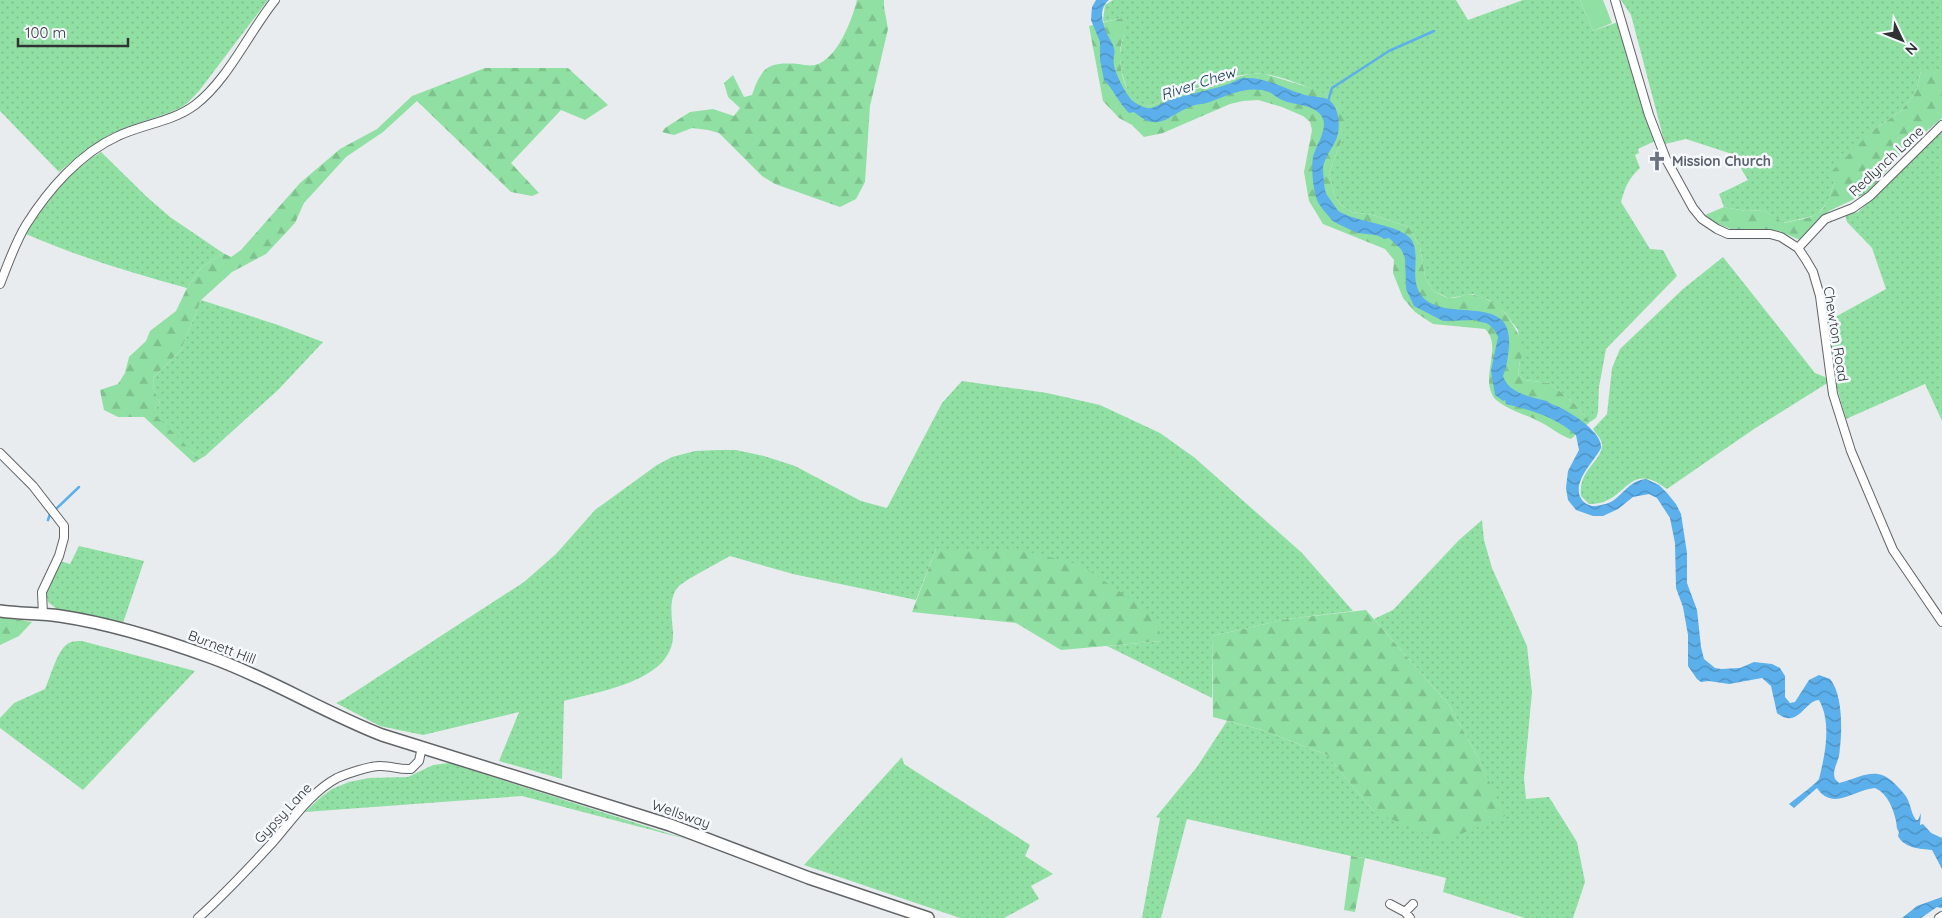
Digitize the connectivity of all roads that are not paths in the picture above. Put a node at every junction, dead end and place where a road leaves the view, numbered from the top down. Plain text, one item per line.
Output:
1 (276, 0) edge
2 (1614, 0) edge
3 (1942, 126) edge
4 (1798, 248) junction
5 (0, 284) edge
6 (0, 453) edge
7 (0, 611) edge
8 (43, 615) junction
9 (1942, 622) edge
10 (422, 747) junction
11 (1390, 904) dead end
12 (1413, 904) dead end
13 (1408, 915) edge
14 (198, 918) edge
15 (928, 918) edge

1 - 5 street
2 - 4 street, Chewton Road
3 - 4 street, Redlynch Lane
4 - 9 street, Chewton Road
6 - 8 street
7 - 8 main road, Burnett Hill
8 - 10 main road, Burnett Hill
10 - 14 street, Gypsy Lane
10 - 15 main road, Wellsway
11 - 13 street
12 - 13 street

